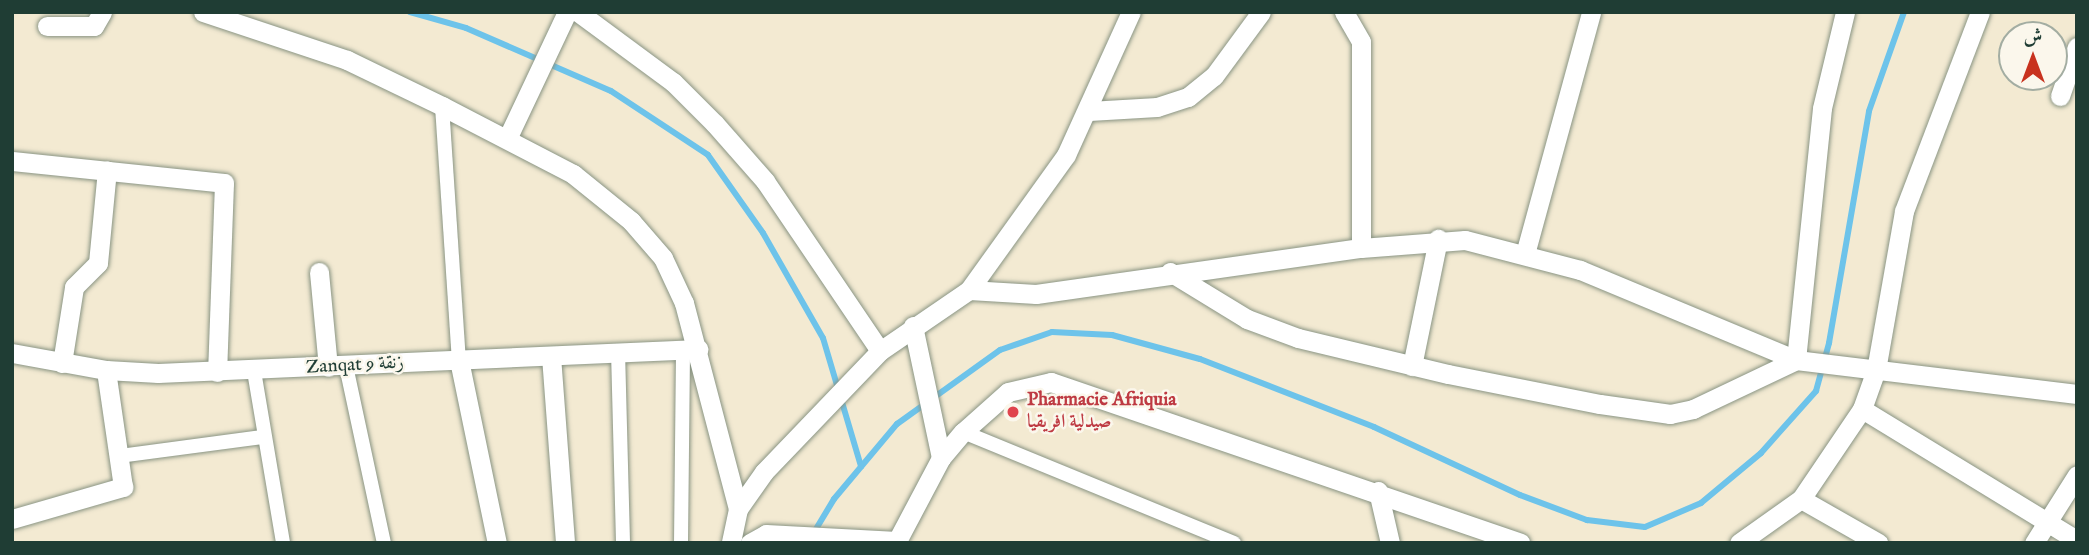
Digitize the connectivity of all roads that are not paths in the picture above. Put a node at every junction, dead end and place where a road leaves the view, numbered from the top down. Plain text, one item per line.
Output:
1 (102, 12) edge
2 (203, 12) edge
3 (567, 12) edge
4 (578, 12) edge
5 (1131, 12) edge
6 (1261, 12) edge
7 (1344, 12) edge
8 (1591, 12) edge
9 (1845, 12) edge
10 (1980, 12) edge
11 (47, 26) dead end
12 (2077, 47) edge
13 (2060, 96) dead end
14 (442, 106) junction
15 (1089, 111) junction
16 (507, 139) junction
17 (12, 161) edge
18 (107, 170) junction
19 (1438, 239) junction
20 (1361, 248) junction
21 (1525, 254) junction
22 (319, 272) dead end
23 (1170, 272) junction
24 (969, 290) junction
25 (913, 326) junction
26 (691, 349) junction
27 (618, 351) junction
28 (880, 351) junction
29 (12, 353) edge
30 (551, 356) junction
31 (459, 360) junction
32 (1804, 361) junction
33 (61, 363) junction
34 (337, 366) junction
35 (1412, 366) junction
36 (106, 370) junction
37 (1876, 370) junction
38 (254, 371) junction
39 (217, 372) junction
40 (2077, 394) edge
41 (1862, 409) junction
42 (962, 432) junction
43 (262, 437) junction
44 (120, 456) junction
45 (941, 458) junction
46 (2077, 475) edge
47 (1378, 491) junction
48 (1801, 499) junction
49 (738, 509) junction
50 (12, 519) edge
51 (2047, 522) junction
52 (759, 539) edge
53 (2077, 540) edge
54 (899, 542) edge
55 (283, 543) edge
56 (384, 543) edge
57 (497, 543) edge
58 (565, 543) edge
59 (623, 543) edge
60 (681, 543) edge
61 (731, 543) edge
62 (1234, 543) edge
63 (1391, 543) edge
64 (1520, 543) edge
65 (1739, 543) edge
66 (1878, 543) edge
67 (2034, 543) edge

1 - 11 street
2 - 14 street
3 - 16 street
4 - 28 street
5 - 15 street
6 - 15 street
7 - 20 street
8 - 21 street
9 - 32 street
10 - 37 street
12 - 13 street
14 - 16 street
14 - 31 street
15 - 24 street
16 - 26 street
17 - 18 street
18 - 33 street
18 - 39 street
19 - 20 street
19 - 21 street
19 - 35 street
20 - 23 street
21 - 32 street
22 - 34 street
23 - 24 street
23 - 35 street
24 - 25 street
25 - 28 street
25 - 45 street
26 - 27 street, Zanqat 9 زنقة
26 - 49 street
26 - 60 street
27 - 30 street, Zanqat 9 زنقة
27 - 59 street
28 - 49 street
29 - 33 street, Zanqat 9 زنقة
30 - 31 street, Zanqat 9 زنقة
30 - 58 street
31 - 34 street, Zanqat 9 زنقة
31 - 57 street
32 - 35 street
32 - 37 street
33 - 36 street, Zanqat 9 زنقة
34 - 38 street, Zanqat 9 زنقة
34 - 56 street
36 - 39 street, Zanqat 9 زنقة
36 - 44 street
37 - 40 street
37 - 41 street
38 - 39 street, Zanqat 9 زنقة
38 - 43 street
41 - 48 street
41 - 51 street
42 - 45 street
42 - 47 street
42 - 62 street
43 - 44 street
43 - 55 street
44 - 50 street
45 - 54 street
46 - 51 street
47 - 63 street
47 - 64 street
48 - 65 street
48 - 66 street
49 - 61 street
51 - 53 street
51 - 67 street
52 - 54 street

